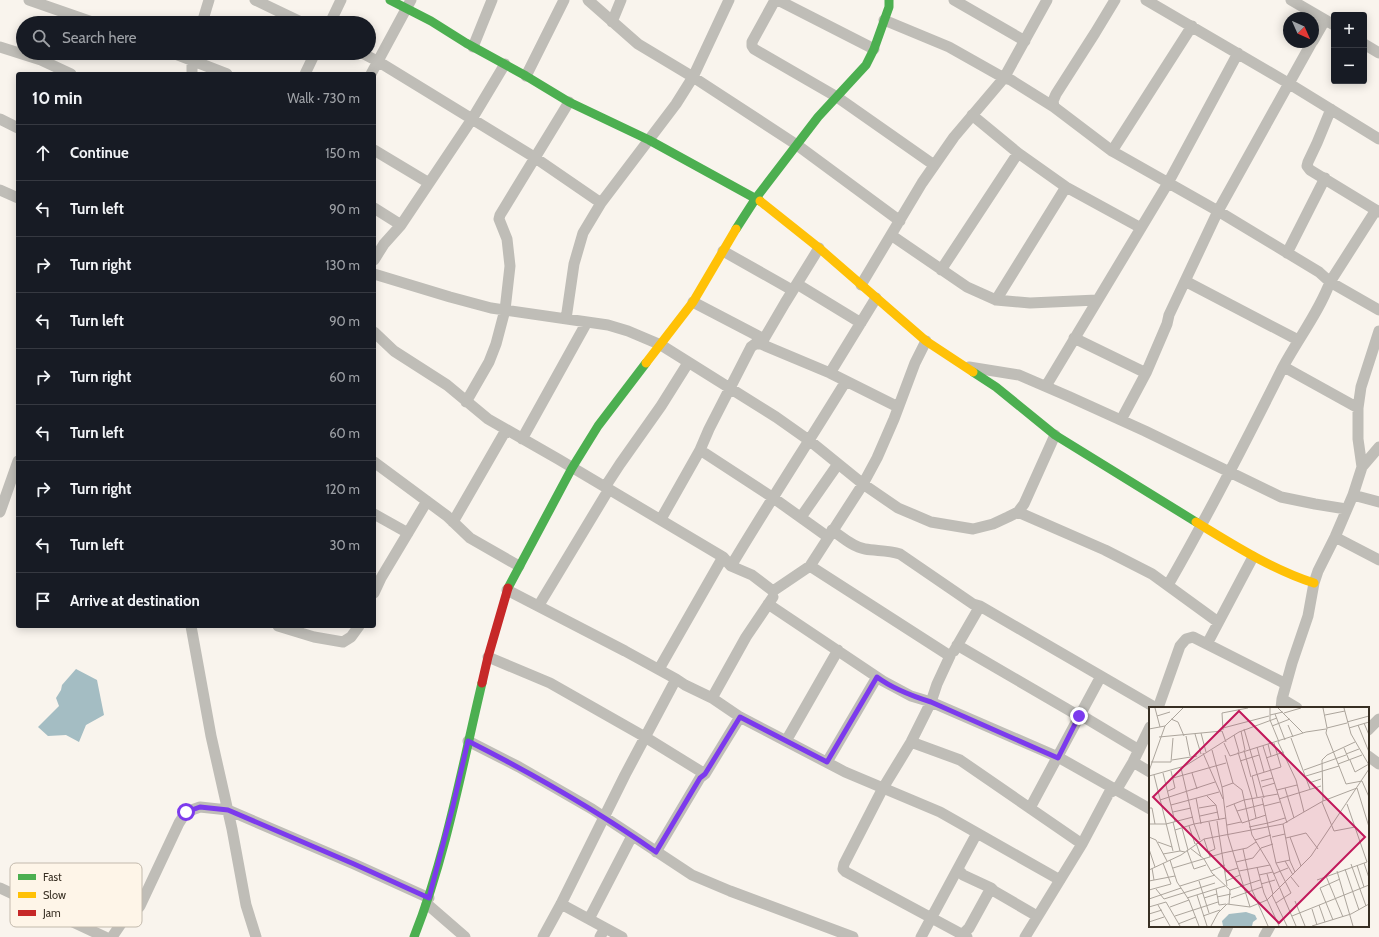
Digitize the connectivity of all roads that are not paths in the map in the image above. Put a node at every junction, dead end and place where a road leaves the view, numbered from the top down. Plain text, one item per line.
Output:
1 (29, 0) edge
2 (209, 0) edge
3 (255, 0) edge
4 (342, 0) edge
5 (390, 0) edge
6 (492, 0) edge
7 (564, 0) edge
8 (588, 0) edge
9 (622, 0) edge
10 (729, 0) edge
11 (777, 0) edge
12 (889, 0) edge
13 (954, 0) edge
14 (1047, 0) edge
15 (1115, 0) edge
16 (1146, 0) edge
17 (1291, 0) edge
18 (409, 4) edge
19 (75, 16) edge
20 (204, 16) edge
21 (288, 16) edge
22 (334, 16) edge
23 (884, 20) junction
24 (612, 22) junction
25 (1330, 23) edge
26 (1192, 26) junction
27 (1319, 35) edge
28 (1024, 41) junction
29 (1367, 46) edge
30 (0, 47) edge
31 (473, 47) junction
32 (1309, 48) edge
33 (874, 49) junction
34 (16, 52) edge
35 (1238, 53) junction
36 (1379, 53) edge
37 (42, 60) edge
38 (193, 60) edge
39 (199, 60) edge
40 (312, 60) edge
41 (375, 60) edge
42 (379, 62) junction
43 (504, 64) junction
44 (67, 72) edge
45 (192, 72) edge
46 (223, 72) edge
47 (306, 72) edge
48 (372, 72) edge
49 (526, 76) junction
50 (693, 77) junction
51 (1004, 78) junction
52 (1288, 83) junction
53 (837, 97) junction
54 (569, 102) junction
55 (1054, 107) junction
56 (1331, 109) junction
57 (972, 115) junction
58 (0, 119) edge
59 (472, 119) junction
60 (16, 127) edge
61 (1379, 139) edge
62 (649, 140) junction
63 (797, 145) junction
64 (376, 151) edge
65 (1112, 151) junction
66 (1018, 153) junction
67 (534, 157) junction
68 (934, 165) junction
69 (1325, 178) junction
70 (1168, 182) junction
71 (429, 183) junction
72 (1066, 187) junction
73 (0, 190) edge
74 (16, 197) edge
75 (756, 198) junction
76 (601, 203) junction
77 (376, 209) edge
78 (1218, 211) junction
79 (1377, 211) edge
80 (900, 221) junction
81 (401, 225) junction
82 (1141, 228) junction
83 (891, 235) junction
84 (819, 248) junction
85 (723, 251) junction
86 (1287, 253) junction
87 (376, 257) edge
88 (941, 270) junction
89 (376, 275) edge
90 (1185, 281) junction
91 (1330, 282) junction
92 (861, 285) junction
93 (794, 287) junction
94 (876, 298) junction
95 (996, 300) junction
96 (1097, 300) junction
97 (693, 302) junction
98 (505, 310) junction
99 (1379, 310) edge
100 (566, 319) junction
101 (587, 322) junction
102 (860, 323) junction
103 (1379, 331) edge
104 (376, 334) edge
105 (1074, 338) junction
106 (1298, 340) junction
107 (926, 341) junction
108 (763, 342) junction
109 (661, 345) junction
110 (688, 362) junction
111 (964, 367) junction
112 (1284, 367) junction
113 (830, 373) junction
114 (1146, 373) junction
115 (846, 381) junction
116 (1046, 386) junction
117 (729, 388) junction
118 (466, 402) junction
119 (898, 407) junction
120 (1358, 408) junction
121 (1121, 420) junction
122 (506, 430) junction
123 (1055, 435) junction
124 (522, 439) junction
125 (810, 441) junction
126 (1379, 447) edge
127 (700, 450) junction
128 (376, 463) edge
129 (838, 464) junction
130 (16, 467) edge
131 (1362, 467) junction
132 (572, 468) junction
133 (1230, 471) junction
134 (863, 484) junction
135 (607, 488) junction
136 (1353, 495) junction
137 (772, 497) junction
138 (427, 501) junction
139 (1379, 502) edge
140 (1346, 509) junction
141 (0, 511) edge
142 (1018, 512) junction
143 (376, 515) edge
144 (800, 517) junction
145 (661, 519) junction
146 (453, 522) junction
147 (1202, 525) junction
148 (408, 532) junction
149 (830, 534) junction
150 (1335, 537) junction
151 (723, 557) junction
152 (1253, 557) junction
153 (1379, 560) edge
154 (519, 566) junction
155 (731, 566) junction
156 (810, 566) junction
157 (1314, 583) junction
158 (1168, 585) junction
159 (376, 589) edge
160 (507, 590) junction
161 (773, 591) junction
162 (768, 604) junction
163 (539, 605) junction
164 (980, 606) junction
165 (1218, 622) junction
166 (191, 628) edge
167 (285, 628) edge
168 (358, 628) edge
169 (1207, 644) junction
170 (957, 645) junction
171 (838, 650) junction
172 (950, 656) junction
173 (488, 657) junction
174 (659, 669) junction
175 (1102, 676) junction
176 (877, 677) junction
177 (676, 678) junction
178 (1286, 684) junction
179 (712, 698) junction
180 (931, 702) junction
181 (1282, 703) edge
182 (1155, 707) edge
183 (1157, 707) edge
184 (1294, 707) edge
185 (1079, 716) junction
186 (740, 717) junction
187 (1379, 719) edge
188 (1149, 729) edge
189 (1369, 729) edge
190 (645, 737) junction
191 (468, 741) junction
192 (786, 741) junction
193 (911, 742) junction
194 (1139, 750) junction
195 (1058, 758) junction
196 (827, 762) junction
197 (1133, 762) junction
198 (1149, 771) edge
199 (705, 774) junction
200 (883, 788) junction
201 (1117, 789) junction
202 (1030, 808) junction
203 (1149, 808) edge
204 (228, 810) junction
205 (604, 817) junction
206 (977, 833) junction
207 (632, 836) junction
208 (1082, 844) junction
209 (656, 852) junction
210 (958, 869) junction
211 (1060, 880) junction
212 (0, 888) edge
213 (991, 888) junction
214 (10, 893) edge
215 (428, 901) junction
216 (142, 902) edge
217 (561, 904) junction
218 (1037, 916) junction
219 (931, 918) junction
220 (589, 919) junction
221 (84, 927) edge
222 (119, 927) edge
223 (1228, 927) edge
224 (1269, 927) edge
225 (602, 932) edge
226 (965, 936) edge
227 (105, 937) edge
228 (112, 937) edge
229 (256, 937) edge
230 (414, 937) edge
231 (465, 937) edge
232 (543, 937) edge
233 (622, 937) edge
234 (853, 937) edge
235 (921, 937) edge
236 (1025, 937) edge
237 (1223, 937) edge
238 (1264, 937) edge

1 - 19 street
2 - 20 street
3 - 21 street
4 - 22 street
5 - 18 street
6 - 31 street
7 - 49 street
8 - 24 street
9 - 24 street
10 - 50 street
11 - 33 street
11 - 53 street
12 - 23 street
13 - 28 street
14 - 28 street
15 - 55 street
16 - 26 street
17 - 25 street
18 - 31 street
18 - 42 street
23 - 33 street
23 - 51 street
24 - 50 street
25 - 27 street
26 - 35 street
26 - 65 street
28 - 51 street
29 - 36 street
30 - 34 street
31 - 43 street
32 - 52 street
33 - 53 street
35 - 52 street
35 - 70 street
37 - 44 street
38 - 45 street
39 - 46 street
40 - 47 street
41 - 42 street
42 - 48 street
42 - 59 street
43 - 49 street
43 - 59 street
49 - 54 street
50 - 62 street
50 - 63 street
51 - 55 street
51 - 57 street
52 - 56 street
52 - 78 street
53 - 63 street
53 - 68 street
54 - 62 street
54 - 67 street
55 - 65 street
56 - 61 street
56 - 69 street
57 - 66 street
57 - 68 street
58 - 60 street
59 - 67 street
59 - 71 street
62 - 75 street
62 - 76 street
63 - 75 street
63 - 80 street
64 - 71 street
65 - 70 street
66 - 72 street
66 - 88 street
67 - 76 street
67 - 98 street
68 - 80 street
69 - 79 street
69 - 86 street
70 - 78 street
70 - 82 street
71 - 81 street
72 - 82 street
72 - 95 street
73 - 74 street
75 - 84 street
75 - 85 street
76 - 100 street
77 - 81 street
78 - 86 street
78 - 90 street
79 - 91 street
80 - 83 street
81 - 87 street
82 - 96 street
83 - 88 street
83 - 92 street
84 - 92 street
84 - 93 street
85 - 93 street
85 - 97 street
86 - 91 street
88 - 95 street
89 - 98 street
90 - 106 street
90 - 114 street
91 - 99 street
91 - 106 street
92 - 94 street
93 - 102 street
93 - 108 street
94 - 102 street
94 - 107 street
95 - 96 street
96 - 105 street
97 - 108 street
97 - 109 street
98 - 100 street
98 - 118 street
100 - 101 street
101 - 109 street
101 - 124 street
102 - 113 street
103 - 120 street
104 - 118 street
105 - 114 street
105 - 116 street
106 - 112 street
107 - 111 street
107 - 119 street
108 - 113 street
108 - 117 street
109 - 110 street
109 - 132 street
110 - 117 street
110 - 135 street
111 - 116 street
111 - 123 street
112 - 120 street
112 - 133 street
113 - 115 street
114 - 121 street
115 - 119 street
115 - 125 street
116 - 121 street
117 - 125 street
117 - 127 street
118 - 122 street
119 - 134 street
120 - 131 street
121 - 133 street
122 - 124 street
122 - 146 street
123 - 142 street
123 - 147 street
124 - 132 street
125 - 129 street
125 - 137 street
126 - 131 street
127 - 137 street
127 - 145 street
128 - 138 street
129 - 134 street
129 - 144 street
130 - 141 street
131 - 136 street
132 - 135 street
132 - 154 street
133 - 140 street
133 - 147 street
134 - 142 street
134 - 149 street
135 - 145 street
135 - 163 street
136 - 139 street
136 - 140 street
137 - 144 street
137 - 155 street
138 - 146 street
138 - 148 street
140 - 150 street
142 - 158 street
143 - 148 street
144 - 149 street
145 - 151 street
146 - 154 street
147 - 152 street
147 - 158 street
148 - 159 street
149 - 156 street
149 - 164 street
150 - 153 street
150 - 157 street
151 - 155 street
151 - 174 street
152 - 157 street
152 - 165 street
154 - 160 street
155 - 161 street
156 - 161 street
156 - 172 street
157 - 178 street
158 - 165 street
160 - 163 street
160 - 173 street
161 - 162 street
162 - 171 street
162 - 179 street
163 - 174 street
164 - 170 street
164 - 175 street
165 - 169 street
166 - 204 street
167 - 168 street
169 - 178 street
169 - 183 street
170 - 172 street
170 - 185 street
171 - 176 street
171 - 192 street
172 - 180 street
173 - 190 street
173 - 191 street
174 - 177 street
175 - 182 street
175 - 185 street
176 - 180 street
176 - 196 street
177 - 179 street
177 - 190 street
178 - 181 street
179 - 186 street
180 - 193 street
180 - 195 street
181 - 184 street
185 - 194 street
185 - 195 street
186 - 192 street
186 - 199 street
187 - 189 street
188 - 194 street
190 - 199 street
190 - 205 street
191 - 205 street
191 - 215 street
192 - 196 street
193 - 200 street
193 - 202 street
194 - 197 street
195 - 201 street
195 - 202 street
196 - 200 street
197 - 198 street
197 - 201 street
199 - 209 street
200 - 206 street
200 - 219 street
201 - 203 street
201 - 208 street
202 - 208 street
204 - 215 street
204 - 216 street
204 - 229 street
205 - 207 street
205 - 217 street
206 - 210 street
206 - 211 street
207 - 209 street
207 - 220 street
208 - 211 street
209 - 234 street
210 - 213 street
210 - 219 street
211 - 218 street
212 - 214 street
213 - 218 street
213 - 226 street
215 - 230 street
215 - 231 street
217 - 220 street
217 - 232 street
218 - 236 street
219 - 226 street
219 - 235 street
220 - 225 street
221 - 227 street
222 - 228 street
223 - 237 street
224 - 238 street
225 - 233 street

